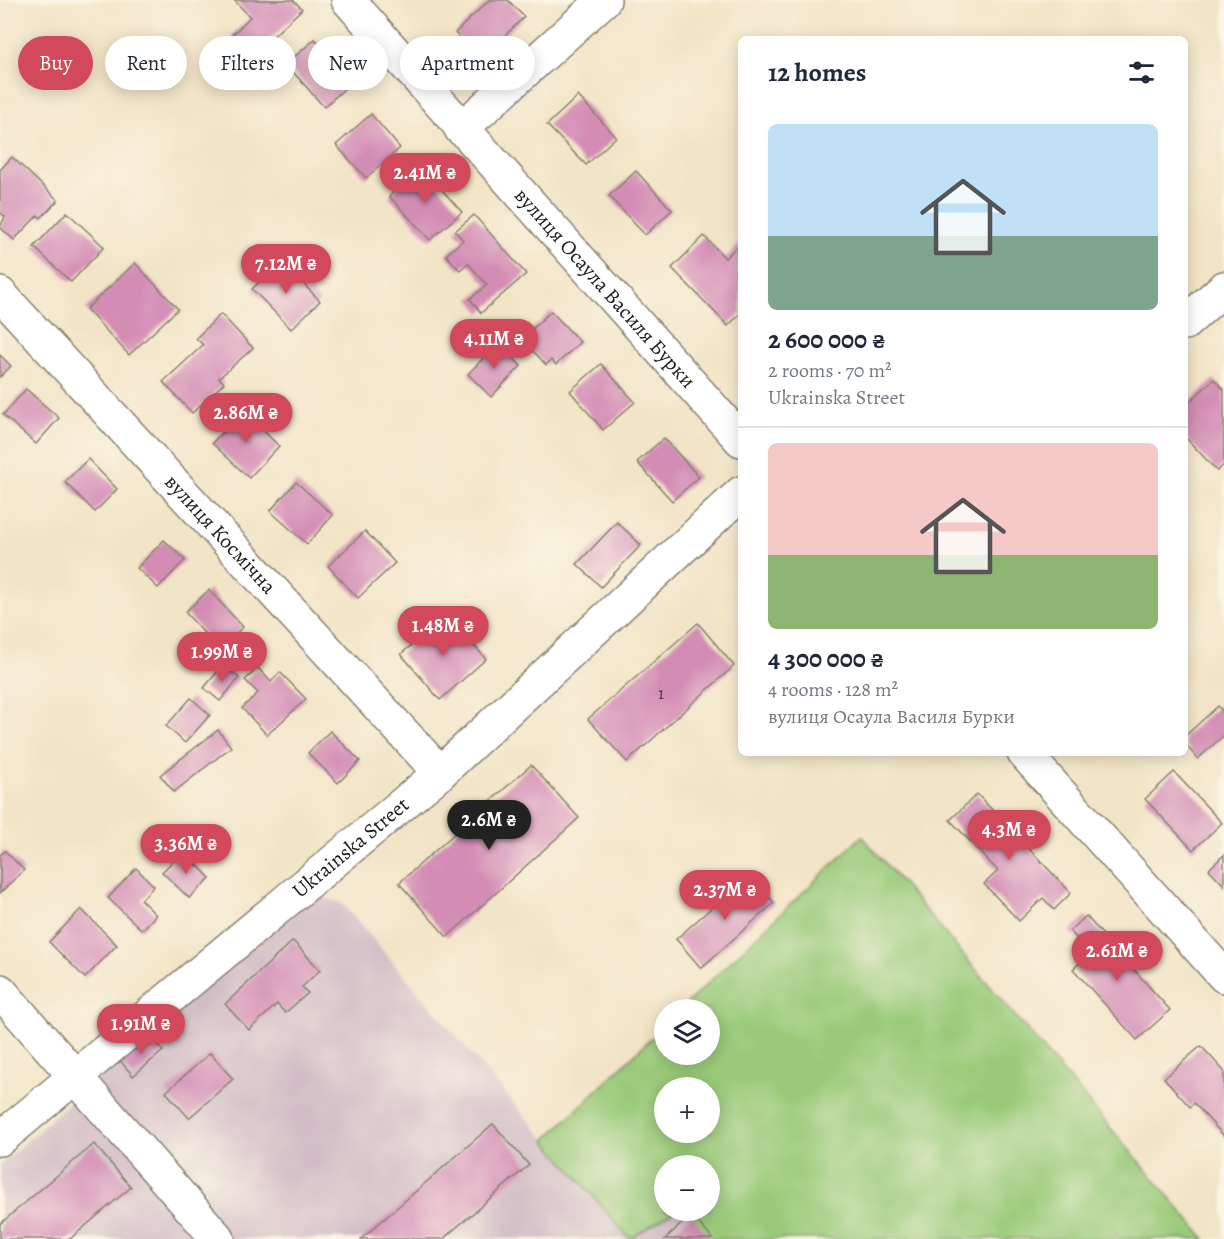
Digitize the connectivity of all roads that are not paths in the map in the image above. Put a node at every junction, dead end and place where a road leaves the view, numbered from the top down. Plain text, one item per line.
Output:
1 (348, 0) edge
2 (604, 0) edge
3 (461, 129) junction
4 (1224, 288) edge
5 (0, 294) edge
6 (1188, 320) edge
7 (738, 437) edge
8 (738, 496) edge
9 (1027, 756) edge
10 (440, 773) junction
11 (1224, 976) edge
12 (0, 991) edge
13 (76, 1075) junction
14 (0, 1140) edge
15 (218, 1239) edge

1 - 3 street, вулиця Осаула Василя Бурки
2 - 3 street
3 - 7 street, вулиця Осаула Василя Бурки
4 - 6 street
5 - 10 street, вулиця Космічна
8 - 10 street, Ukrainska Street
9 - 11 street
10 - 13 street, Ukrainska Street
12 - 13 street
13 - 14 street, Ukrainska Street
13 - 15 street

